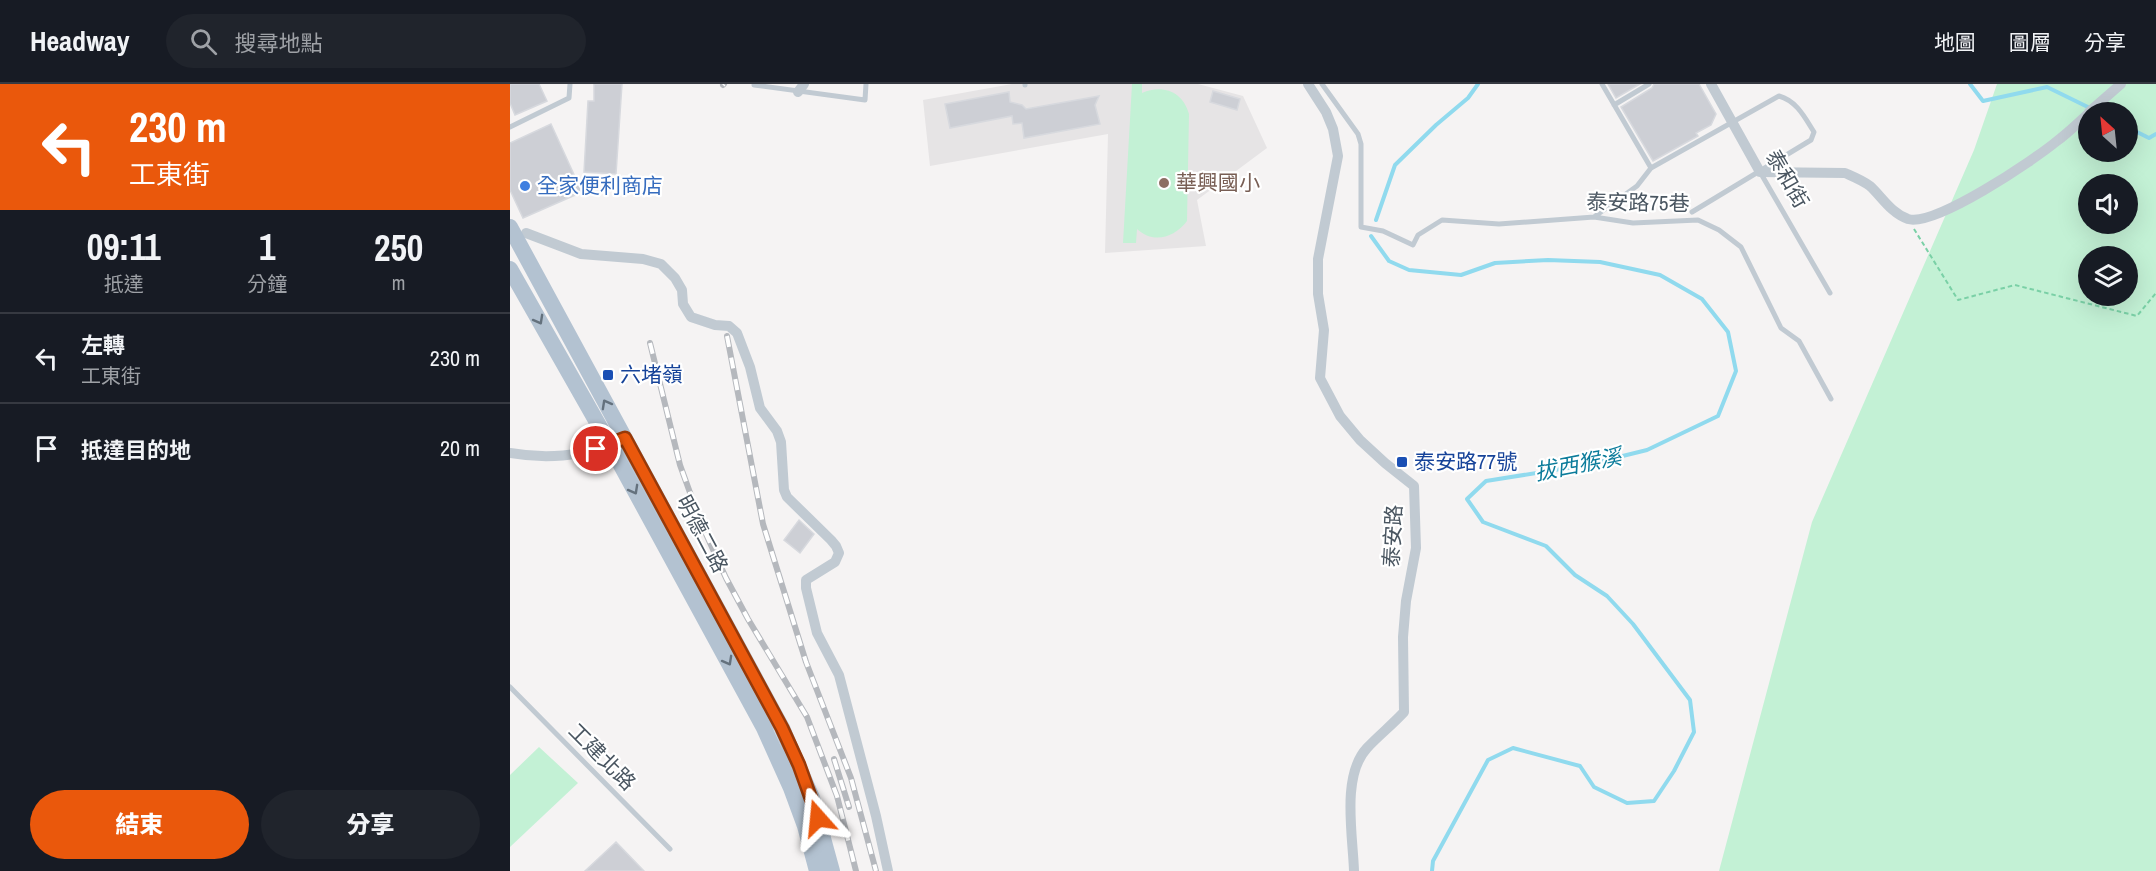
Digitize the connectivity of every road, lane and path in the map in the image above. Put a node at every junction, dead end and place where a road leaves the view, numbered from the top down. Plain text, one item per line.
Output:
1 (570, 84) edge
2 (866, 84) edge
3 (1308, 84) edge
4 (1322, 84) edge
5 (1602, 84) edge
6 (1649, 84) edge
7 (1711, 84) edge
8 (2121, 84) edge
9 (754, 85) edge
10 (801, 88) edge
11 (2101, 102) edge
12 (1614, 105) junction
13 (1731, 121) junction
14 (2078, 123) edge
15 (510, 127) edge
16 (1651, 168) junction
17 (1760, 172) junction
18 (1692, 212) dead end
19 (1594, 217) junction
20 (1908, 219) junction
21 (518, 230) edge
22 (510, 269) edge
23 (1830, 293) dead end
24 (2156, 293) edge
25 (1831, 399) dead end
26 (617, 442) junction
27 (510, 453) edge
28 (510, 687) edge
29 (670, 849) dead end
30 (817, 871) edge
31 (832, 871) edge
32 (888, 871) edge
33 (1354, 871) edge

1 - 15 lane
2 - 10 lane
3 - 33 street, 泰安路
4 - 19 lane, 泰安路75巷
5 - 12 lane
6 - 12 lane
7 - 13 street, 泰和街
8 - 11 street
9 - 10 lane
12 - 16 lane
13 - 16 lane
13 - 17 street, 泰和街
13 - 17 lane
14 - 20 street
16 - 19 lane
17 - 18 lane
17 - 20 street
17 - 23 lane, 泰和街
19 - 25 lane, 泰安路75巷
20 - 24 path
26 -> 21 main road, 明德二路
21 - 32 street
22 -> 26 main road, 明德二路
26 - 27 street
26 -> 30 main road, 明德二路
26 - 31 main road, 明德二路
28 - 29 lane, 工建北路

